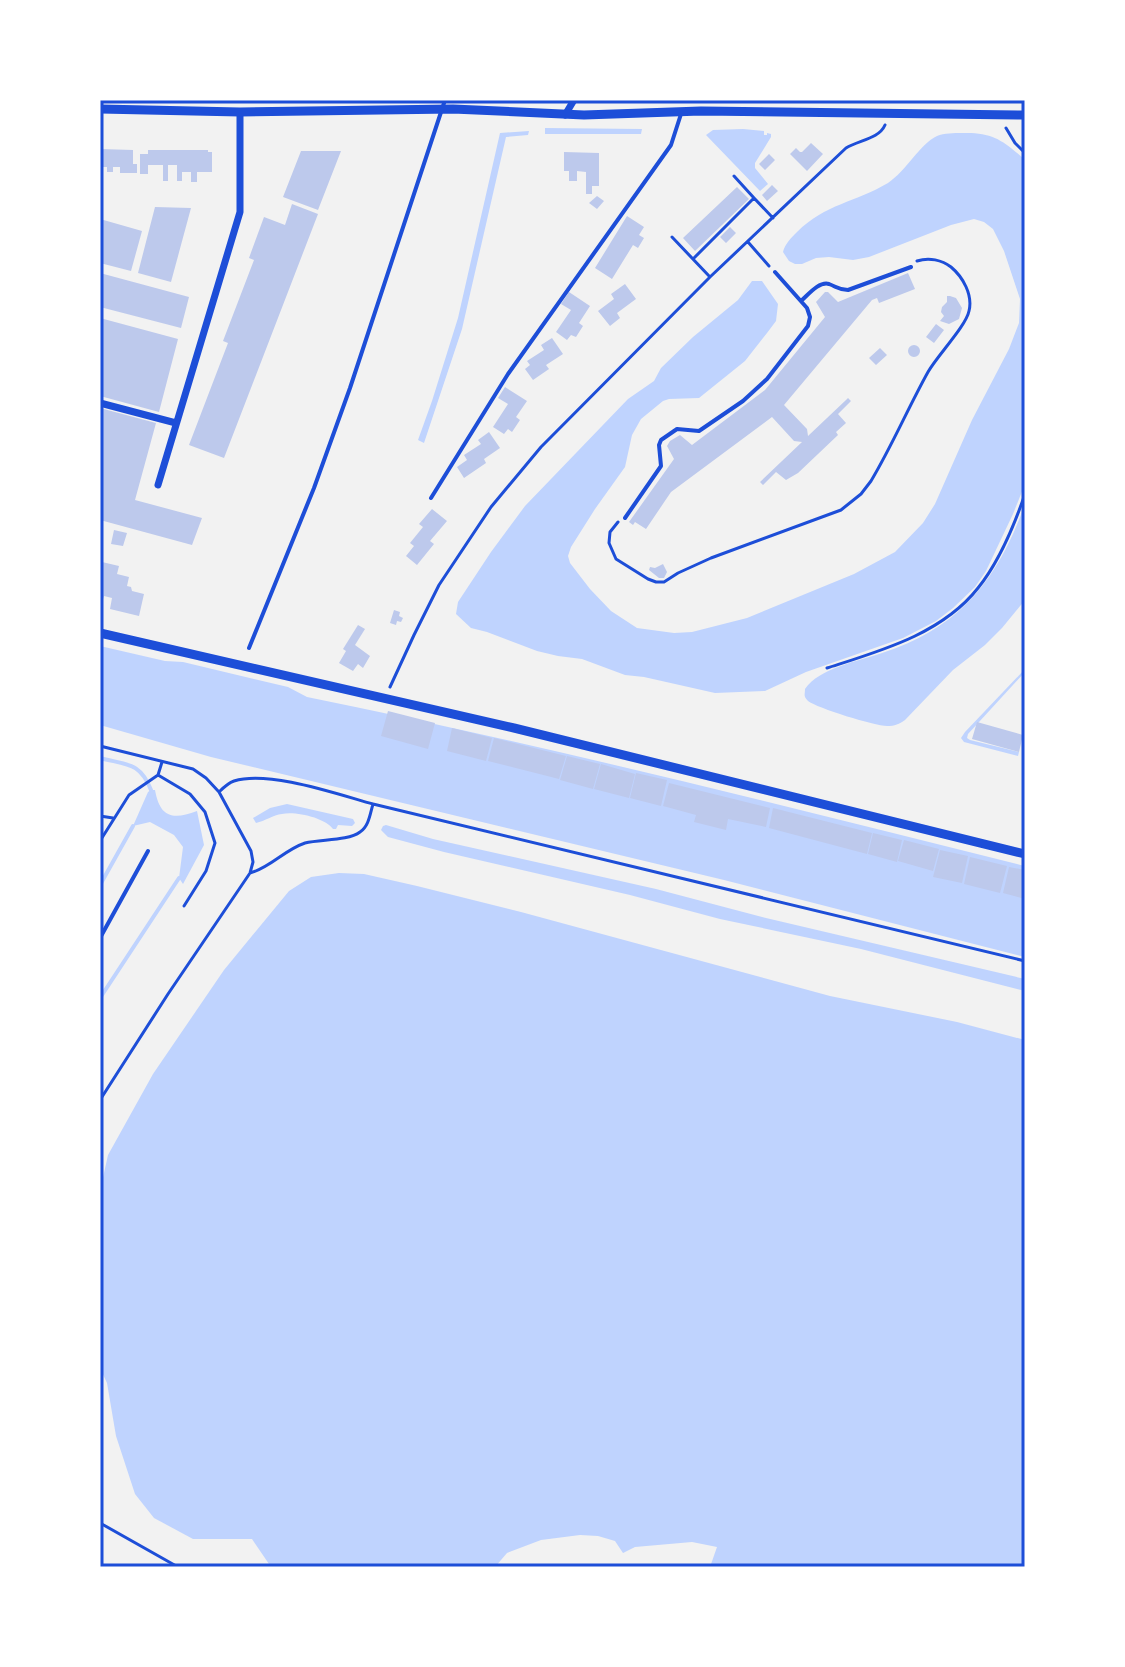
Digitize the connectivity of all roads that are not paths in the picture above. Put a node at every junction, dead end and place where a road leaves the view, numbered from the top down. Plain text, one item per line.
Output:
1 (445, 100) edge
2 (574, 100) edge
3 (100, 109) edge
4 (240, 112) junction
5 (681, 112) junction
6 (565, 115) junction
7 (1025, 115) edge
8 (911, 267) road end
9 (775, 272) road end
10 (801, 301) junction
11 (100, 403) edge
12 (176, 423) junction
13 (158, 485) dead end
14 (431, 498) dead end
15 (625, 518) road end
16 (100, 633) edge
17 (249, 648) dead end
18 (148, 851) dead end
19 (1025, 854) edge
20 (100, 938) edge

1 - 17 lane
2 - 6 street
3 - 4 street
4 - 6 street
4 - 12 street
5 - 6 street
5 - 7 street
5 - 14 lane
8 - 10 lane
9 - 10 lane
10 - 15 lane
11 - 12 street
12 - 13 street
16 - 19 street
18 - 20 lane

